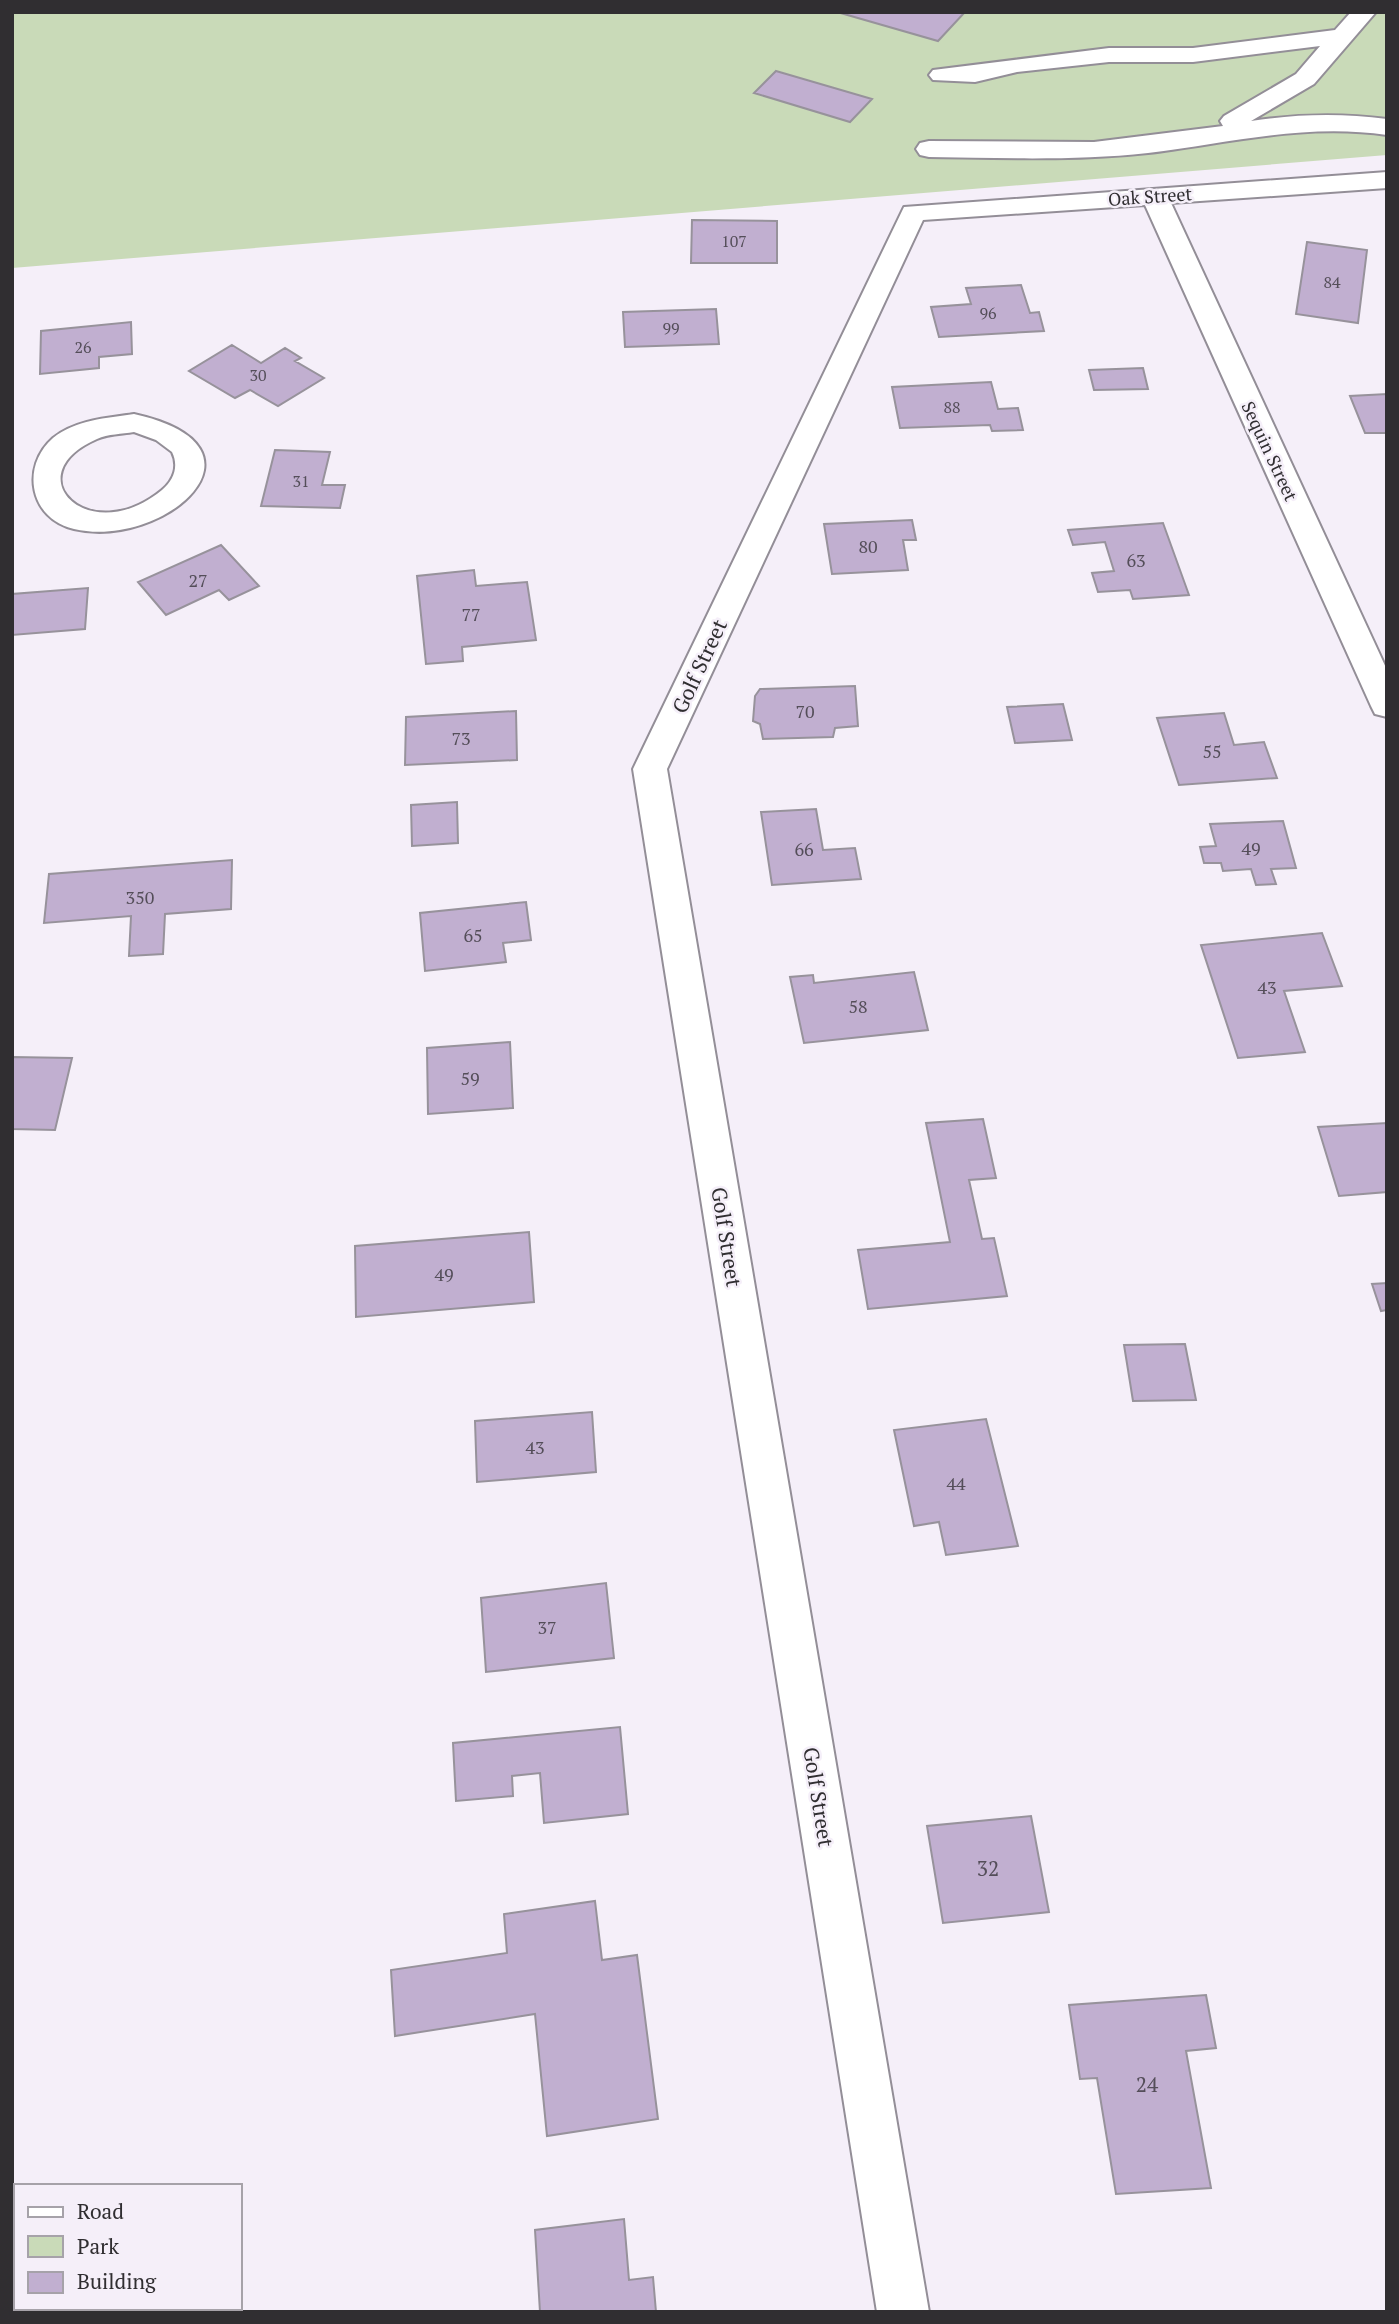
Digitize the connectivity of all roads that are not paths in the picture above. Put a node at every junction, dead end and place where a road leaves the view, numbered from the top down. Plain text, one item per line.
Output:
1 (1364, 12) edge
2 (1345, 36) junction
3 (942, 75) dead end
4 (1387, 127) edge
5 (1206, 135) junction
6 (929, 149) dead end
7 (1387, 180) edge
8 (1154, 196) junction
9 (913, 213) joint
10 (27, 480) joint
11 (1387, 706) edge
12 (903, 2312) edge

1 - 2 street
2 - 3 street
2 - 5 street
4 - 5 street
5 - 6 street
7 - 8 street, Oak Street
8 - 9 street, Oak Street
8 - 11 street, Sequin Street
9 - 12 street, Golf Street
10 - 10 street

